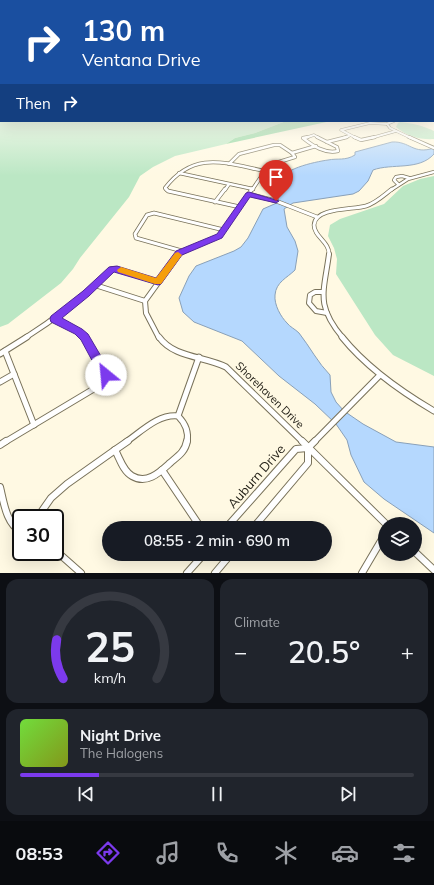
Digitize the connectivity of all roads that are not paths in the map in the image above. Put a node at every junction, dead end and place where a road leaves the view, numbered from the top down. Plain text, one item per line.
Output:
1 (390, 123) edge
2 (387, 124) junction
3 (396, 131) junction
4 (350, 135) junction
5 (327, 142) junction
6 (316, 146) junction
7 (434, 148) edge
8 (292, 153) junction
9 (229, 164) junction
10 (264, 171) junction
11 (434, 172) edge
12 (179, 173) junction
13 (410, 178) junction
14 (229, 184) junction
15 (398, 184) junction
16 (253, 189) junction
17 (249, 194) junction
18 (215, 202) junction
19 (240, 207) junction
20 (317, 217) junction
21 (224, 230) junction
22 (182, 251) junction
23 (158, 282) junction
24 (95, 285) junction
25 (322, 292) junction
26 (145, 301) junction
27 (327, 313) junction
28 (55, 319) junction
29 (2, 353) edge
30 (199, 357) junction
31 (14, 374) junction
32 (380, 375) junction
33 (0, 382) edge
34 (434, 411) edge
35 (178, 416) junction
36 (34, 425) junction
37 (0, 445) edge
38 (308, 448) junction
39 (115, 450) junction
40 (162, 470) junction
41 (0, 487) edge
42 (44, 509) edge
43 (379, 517) edge
44 (196, 521) edge
45 (232, 521) edge
46 (259, 521) edge
47 (12, 524) edge
48 (378, 546) edge
49 (64, 558) edge
50 (422, 559) edge
51 (198, 561) edge
52 (225, 561) edge
53 (434, 570) edge
54 (81, 573) edge
55 (187, 573) edge
56 (215, 573) edge
57 (362, 573) edge

1 - 2 street
2 - 3 street
2 - 4 street
3 - 4 street
3 - 7 street
4 - 5 street
5 - 6 street
5 - 6 street
6 - 8 street
8 - 9 street
8 - 10 street
9 - 10 street
9 - 12 street
10 - 16 street
11 - 13 street
12 - 14 street
12 - 18 street
13 - 15 street
13 - 15 street
14 - 16 street
14 - 18 street
15 - 20 street
16 - 17 street
17 - 19 street
17 - 20 street
18 - 19 street
19 - 21 street
20 - 25 street
21 - 22 street
21 - 22 street
22 - 23 street
23 - 24 street
23 - 26 street
24 - 26 street
24 - 28 street
25 - 27 street
25 - 27 street
26 - 30 street, Shorehaven Drive
27 - 32 street
28 - 29 street
28 - 36 street
29 - 31 street
30 - 35 street
30 - 38 street, Shorehaven Drive
31 - 33 street
31 - 36 street
32 - 34 street
32 - 38 street, Auburn Drive
35 - 39 street
35 - 40 street
36 - 37 street
38 - 43 street, Shorehaven Drive
38 - 45 street, Auburn Drive
38 - 46 street
39 - 40 street
39 - 42 street
40 - 44 street
41 - 47 street
48 - 57 street
49 - 54 street
50 - 53 street
51 - 55 street
52 - 56 street

